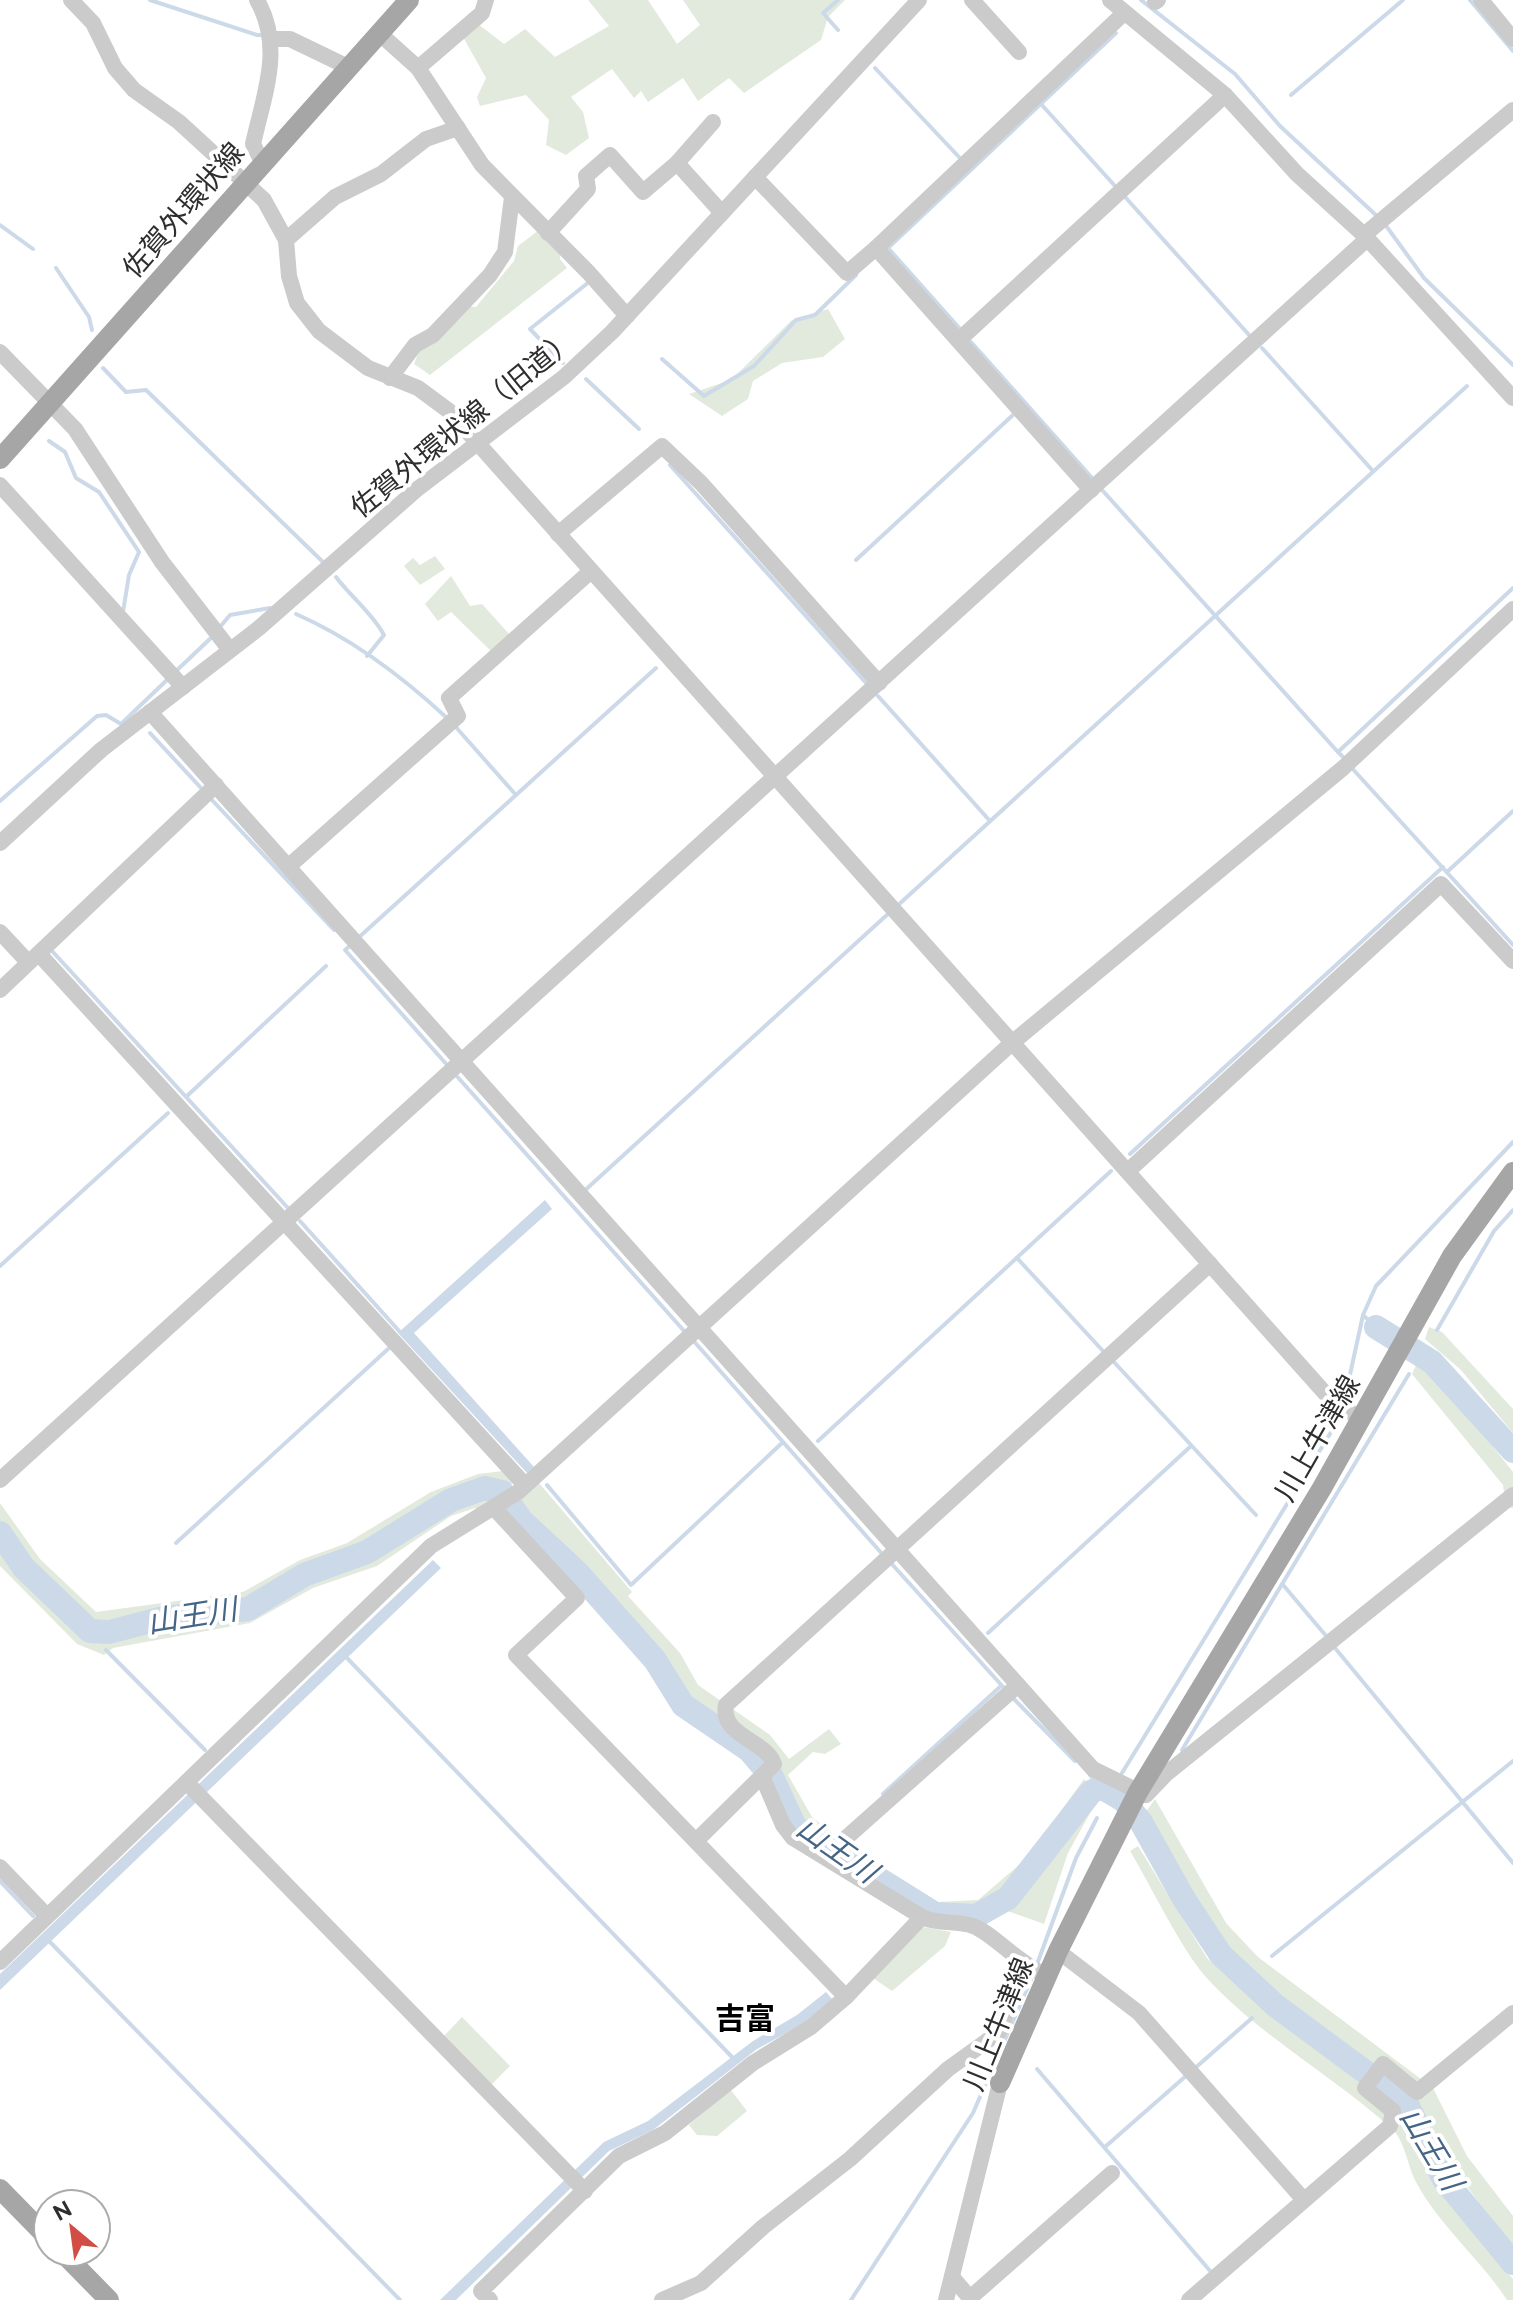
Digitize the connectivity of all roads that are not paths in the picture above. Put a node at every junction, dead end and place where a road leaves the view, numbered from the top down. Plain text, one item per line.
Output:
1 (71, 0) edge
2 (257, 0) edge
3 (409, 0) edge
4 (486, 0) edge
5 (919, 0) edge
6 (972, 0) edge
7 (1110, 0) edge
8 (1481, 0) edge
9 (1123, 14) junction
10 (379, 33) junction
11 (270, 34) junction
12 (1513, 39) edge
13 (1019, 52) dead end
14 (348, 67) junction
15 (418, 68) junction
16 (1225, 95) junction
17 (1513, 110) edge
18 (713, 122) dead end
19 (458, 128) junction
20 (262, 162) junction
21 (677, 163) junction
22 (755, 177) junction
23 (243, 184) junction
24 (512, 197) junction
25 (722, 213) junction
26 (1373, 229) junction
27 (548, 233) junction
28 (286, 240) junction
29 (876, 248) junction
30 (627, 316) junction
31 (959, 340) junction
32 (0, 352) edge
33 (390, 378) junction
34 (1513, 398) edge
35 (52, 402) junction
36 (478, 444) junction
37 (0, 459) edge
38 (0, 485) edge
39 (1091, 490) junction
40 (558, 534) junction
41 (591, 571) junction
42 (1513, 609) edge
43 (220, 639) junction
44 (176, 679) junction
45 (879, 683) junction
46 (150, 712) junction
47 (775, 778) junction
48 (216, 785) junction
49 (3, 834) edge
50 (289, 866) junction
51 (0, 932) edge
52 (34, 958) junction
53 (1513, 961) edge
54 (0, 990) edge
55 (1013, 1042) junction
56 (463, 1062) junction
57 (1128, 1171) junction
58 (1513, 1172) edge
59 (284, 1224) junction
60 (1210, 1264) junction
61 (700, 1327) junction
62 (1355, 1415) junction
63 (0, 1480) edge
64 (522, 1488) junction
65 (1513, 1495) edge
66 (495, 1509) junction
67 (897, 1549) junction
68 (1018, 1685) junction
69 (768, 1770) junction
70 (187, 1783) junction
71 (1138, 1792) junction
72 (846, 1838) dead end
73 (696, 1841) junction
74 (0, 1867) edge
75 (47, 1916) junction
76 (922, 1917) junction
77 (1058, 1951) junction
78 (0, 1962) edge
79 (1025, 1967) junction
80 (1047, 1976) junction
81 (846, 1997) junction
82 (1513, 2013) edge
83 (1000, 2083) joint
84 (1112, 2173) dead end
85 (0, 2189) edge
86 (582, 2189) junction
87 (1304, 2200) junction
88 (32, 2222) edge
89 (78, 2268) edge
90 (952, 2277) junction
91 (670, 2298) edge
92 (109, 2300) edge
93 (490, 2300) edge
94 (946, 2300) edge
95 (1189, 2300) edge

1 - 23 street
2 - 11 street
3 - 10 main road, 佐賀外環状線
4 - 15 street
5 - 22 street, 佐賀外環状線（旧道）
6 - 13 street
7 - 9 street
8 - 12 street
9 - 16 street
9 - 29 street
10 - 14 main road, 佐賀外環状線
10 - 15 street
11 - 14 street
11 - 20 street
14 - 20 main road, 佐賀外環状線
15 - 19 street
16 - 26 street
16 - 31 street
17 - 26 street
18 - 21 street
19 - 24 street
19 - 28 street
20 - 23 main road, 佐賀外環状線
21 - 25 street
21 - 27 street
22 - 25 street, 佐賀外環状線（旧道）
22 - 29 street
23 - 28 street
23 - 35 main road, 佐賀外環状線
24 - 27 street
24 - 33 street
25 - 30 street, 佐賀外環状線（旧道）
26 - 34 street
26 - 39 street
27 - 30 street
28 - 33 street
29 - 31 street
30 - 36 street, 佐賀外環状線（旧道）
31 - 39 street
32 - 35 street
33 - 36 street
35 - 37 main road, 佐賀外環状線
35 - 43 street
36 - 40 street
36 - 43 street, 佐賀外環状線（旧道）
38 - 44 street
39 - 45 street
40 - 41 street
40 - 45 street
41 - 47 street
41 - 50 street
42 - 55 street
43 - 44 street, 佐賀外環状線（旧道）
44 - 46 street, 佐賀外環状線（旧道）
45 - 47 street
46 - 48 street
46 - 49 street, 佐賀外環状線（旧道）
47 - 55 street
47 - 56 street
48 - 50 street
48 - 52 street
50 - 56 street
51 - 52 street
52 - 54 street
52 - 59 street
53 - 57 street
55 - 57 street
55 - 61 street
56 - 59 street
56 - 61 street
57 - 60 street
58 - 62 main road, 川上牛津線
59 - 63 street
59 - 64 street
60 - 62 street
60 - 67 street
61 - 64 street
61 - 67 street
62 - 71 main road, 川上牛津線
64 - 66 street
65 - 71 street
66 - 70 street
66 - 73 street
67 - 68 street
67 - 69 street
68 - 71 street
68 - 72 street
69 - 73 street
69 - 76 street
70 - 75 street
70 - 86 street
71 - 77 main road, 川上牛津線
73 - 81 street
74 - 75 street
75 - 78 street
76 - 79 street
76 - 81 street
77 - 80 main road, 川上牛津線
77 - 87 street
79 - 80 street
79 - 91 street
80 - 83 main road, 川上牛津線
81 - 86 street
82 - 87 street
83 - 90 street, 川上牛津線
84 - 90 street
85 - 88 main road
86 - 93 street
87 - 95 street
89 - 92 main road
90 - 94 street, 川上牛津線

